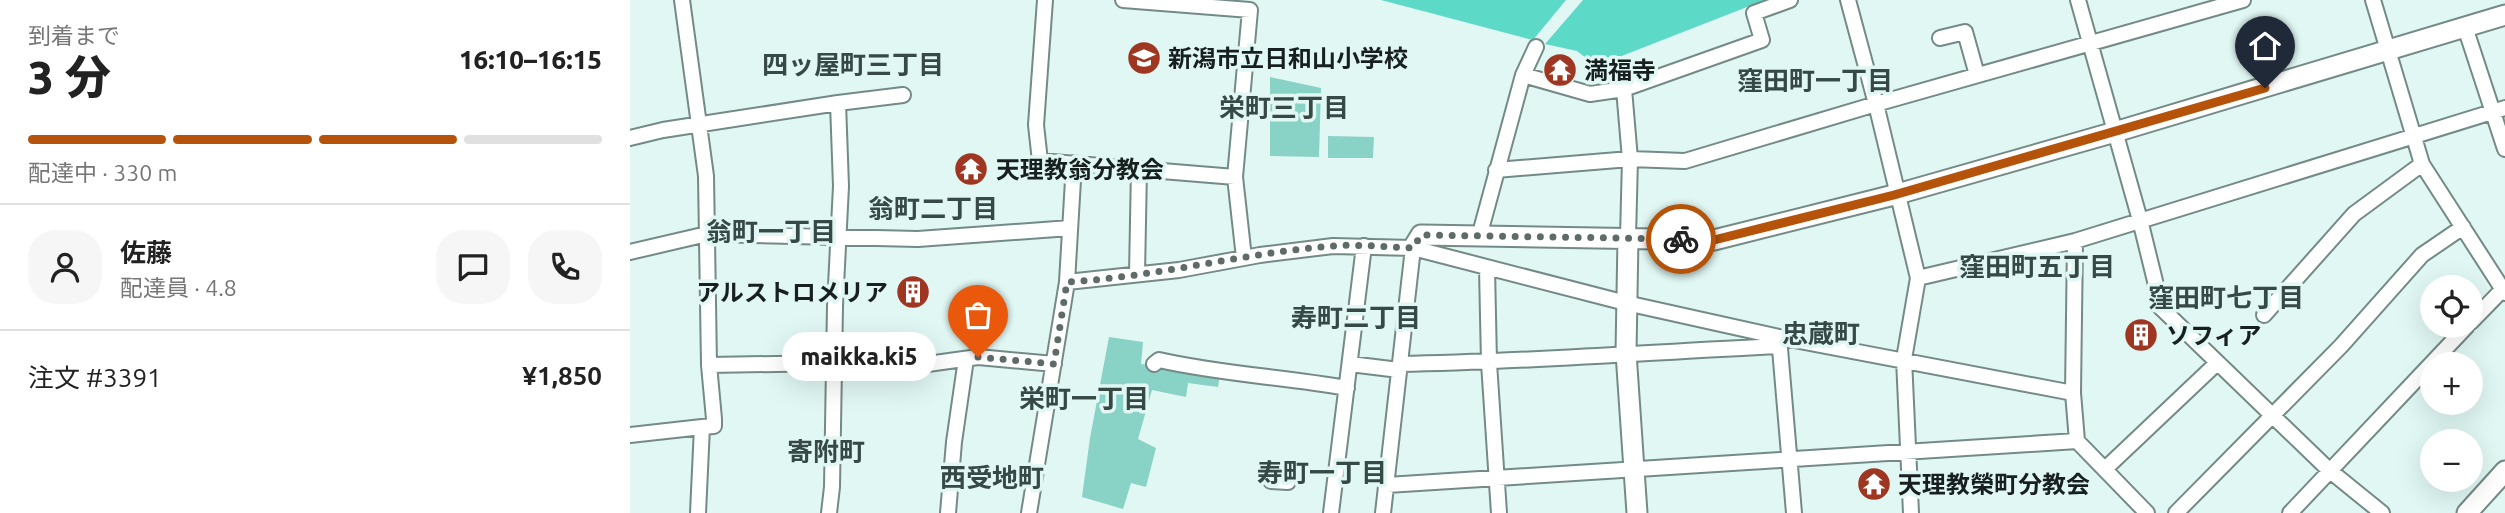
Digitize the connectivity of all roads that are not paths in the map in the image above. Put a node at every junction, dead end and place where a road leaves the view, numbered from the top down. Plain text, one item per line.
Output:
1 (682, 0) edge
2 (1045, 0) edge
3 (1123, 0) edge
4 (1790, 0) edge
5 (1848, 0) edge
6 (2078, 0) edge
7 (2243, 0) edge
8 (2373, 0) edge
9 (2505, 15) edge
10 (2465, 27) junction
11 (1940, 38) dead end
12 (2091, 43) junction
13 (1536, 47) dead end
14 (2390, 51) junction
15 (1523, 75) junction
16 (1977, 75) junction
17 (1623, 89) junction
18 (903, 95) dead end
19 (838, 103) junction
20 (1876, 104) junction
21 (2499, 110) edge
22 (699, 126) junction
23 (2115, 132) junction
24 (2413, 135) junction
25 (630, 138) edge
26 (2505, 149) edge
27 (1630, 159) junction
28 (1074, 163) junction
29 (2422, 164) junction
30 (1139, 169) junction
31 (1496, 170) junction
32 (1235, 177) junction
33 (1897, 194) junction
34 (2140, 220) junction
35 (2463, 227) junction
36 (1070, 228) junction
37 (708, 234) junction
38 (1479, 237) junction
39 (1628, 237) junction
40 (840, 238) junction
41 (2075, 241) junction
42 (1364, 246) junction
43 (1413, 248) junction
44 (630, 252) edge
45 (1244, 258) junction
46 (1487, 268) junction
47 (1137, 274) junction
48 (1918, 278) junction
49 (1067, 282) junction
50 (2504, 290) edge
51 (1626, 303) junction
52 (2483, 310) edge
53 (2264, 315) dead end
54 (2456, 338) edge
55 (1779, 341) junction
56 (1626, 353) junction
57 (965, 359) junction
58 (1905, 359) junction
59 (1489, 363) junction
60 (2217, 363) junction
61 (1054, 364) junction
62 (1154, 364) dead end
63 (1350, 364) junction
64 (709, 365) junction
65 (834, 367) junction
66 (1399, 367) junction
67 (1347, 388) junction
68 (2073, 393) junction
69 (2272, 416) junction
70 (702, 427) junction
71 (630, 435) edge
72 (2077, 440) junction
73 (1907, 452) junction
74 (1790, 458) junction
75 (1633, 469) junction
76 (2105, 469) junction
77 (2329, 470) junction
78 (2505, 471) edge
79 (1496, 478) junction
80 (1271, 481) dead end
81 (1288, 482) dead end
82 (1387, 485) junction
83 (698, 513) edge
84 (829, 513) edge
85 (948, 513) edge
86 (1028, 513) edge
87 (1331, 513) edge
88 (1383, 513) edge
89 (1499, 513) edge
90 (1637, 513) edge
91 (1794, 513) edge
92 (1911, 513) edge
93 (2147, 513) edge
94 (2176, 513) edge
95 (2290, 513) edge
96 (2382, 513) edge
97 (2467, 513) edge

1 - 22 street
2 - 28 street
3 - 32 street
4 - 17 street
5 - 20 street
6 - 12 street
7 - 12 street
8 - 14 street
9 - 10 street
10 - 14 street
10 - 21 street
11 - 16 street
12 - 16 street
12 - 23 street
13 - 15 street
14 - 23 street
14 - 24 street
15 - 17 street
15 - 31 street
16 - 20 street
17 - 27 street
18 - 19 street
19 - 22 street
19 - 40 street
20 - 27 street
20 - 33 street
21 - 24 street
21 - 26 street
22 - 25 street
22 - 37 street
23 - 33 street
23 - 34 street
24 - 29 street
24 - 34 street
27 - 31 street
27 - 39 street
28 - 30 street
28 - 36 street
29 - 35 street
29 - 53 street
30 - 32 street
30 - 47 street
31 - 38 street
32 - 45 street
33 - 39 street
33 - 48 street
34 - 41 street
34 - 60 street
35 - 50 street
35 - 69 street
36 - 40 street
36 - 49 street
37 - 40 street
37 - 44 street
37 - 64 street
38 - 39 street
38 - 43 street
39 - 51 street
40 - 65 street
41 - 48 street
41 - 68 street
42 - 43 street
42 - 45 street
42 - 63 street
43 - 46 street
43 - 66 street
45 - 47 street
46 - 51 street
46 - 59 street
47 - 49 street
48 - 58 street
49 - 61 street
50 - 52 street
51 - 55 street
51 - 56 street
54 - 77 street
55 - 56 street
55 - 58 street
55 - 74 street
56 - 59 street
56 - 75 street
57 - 61 street
57 - 65 street
57 - 85 street
58 - 68 street
58 - 73 street
59 - 66 street
59 - 79 street
60 - 69 street
60 - 76 street
61 - 86 street
62 - 67 street
63 - 66 street
63 - 67 street
64 - 65 street
64 - 70 street
65 - 84 street
66 - 82 street
67 - 87 street
68 - 72 street
69 - 77 street
69 - 94 street
70 - 71 street
70 - 83 street
72 - 73 street
72 - 76 street
73 - 74 street
73 - 92 street
74 - 75 street
74 - 91 street
75 - 79 street
75 - 90 street
76 - 93 street
77 - 95 street
77 - 96 street
78 - 97 street
79 - 82 street
79 - 89 street
80 - 81 street
82 - 88 street

